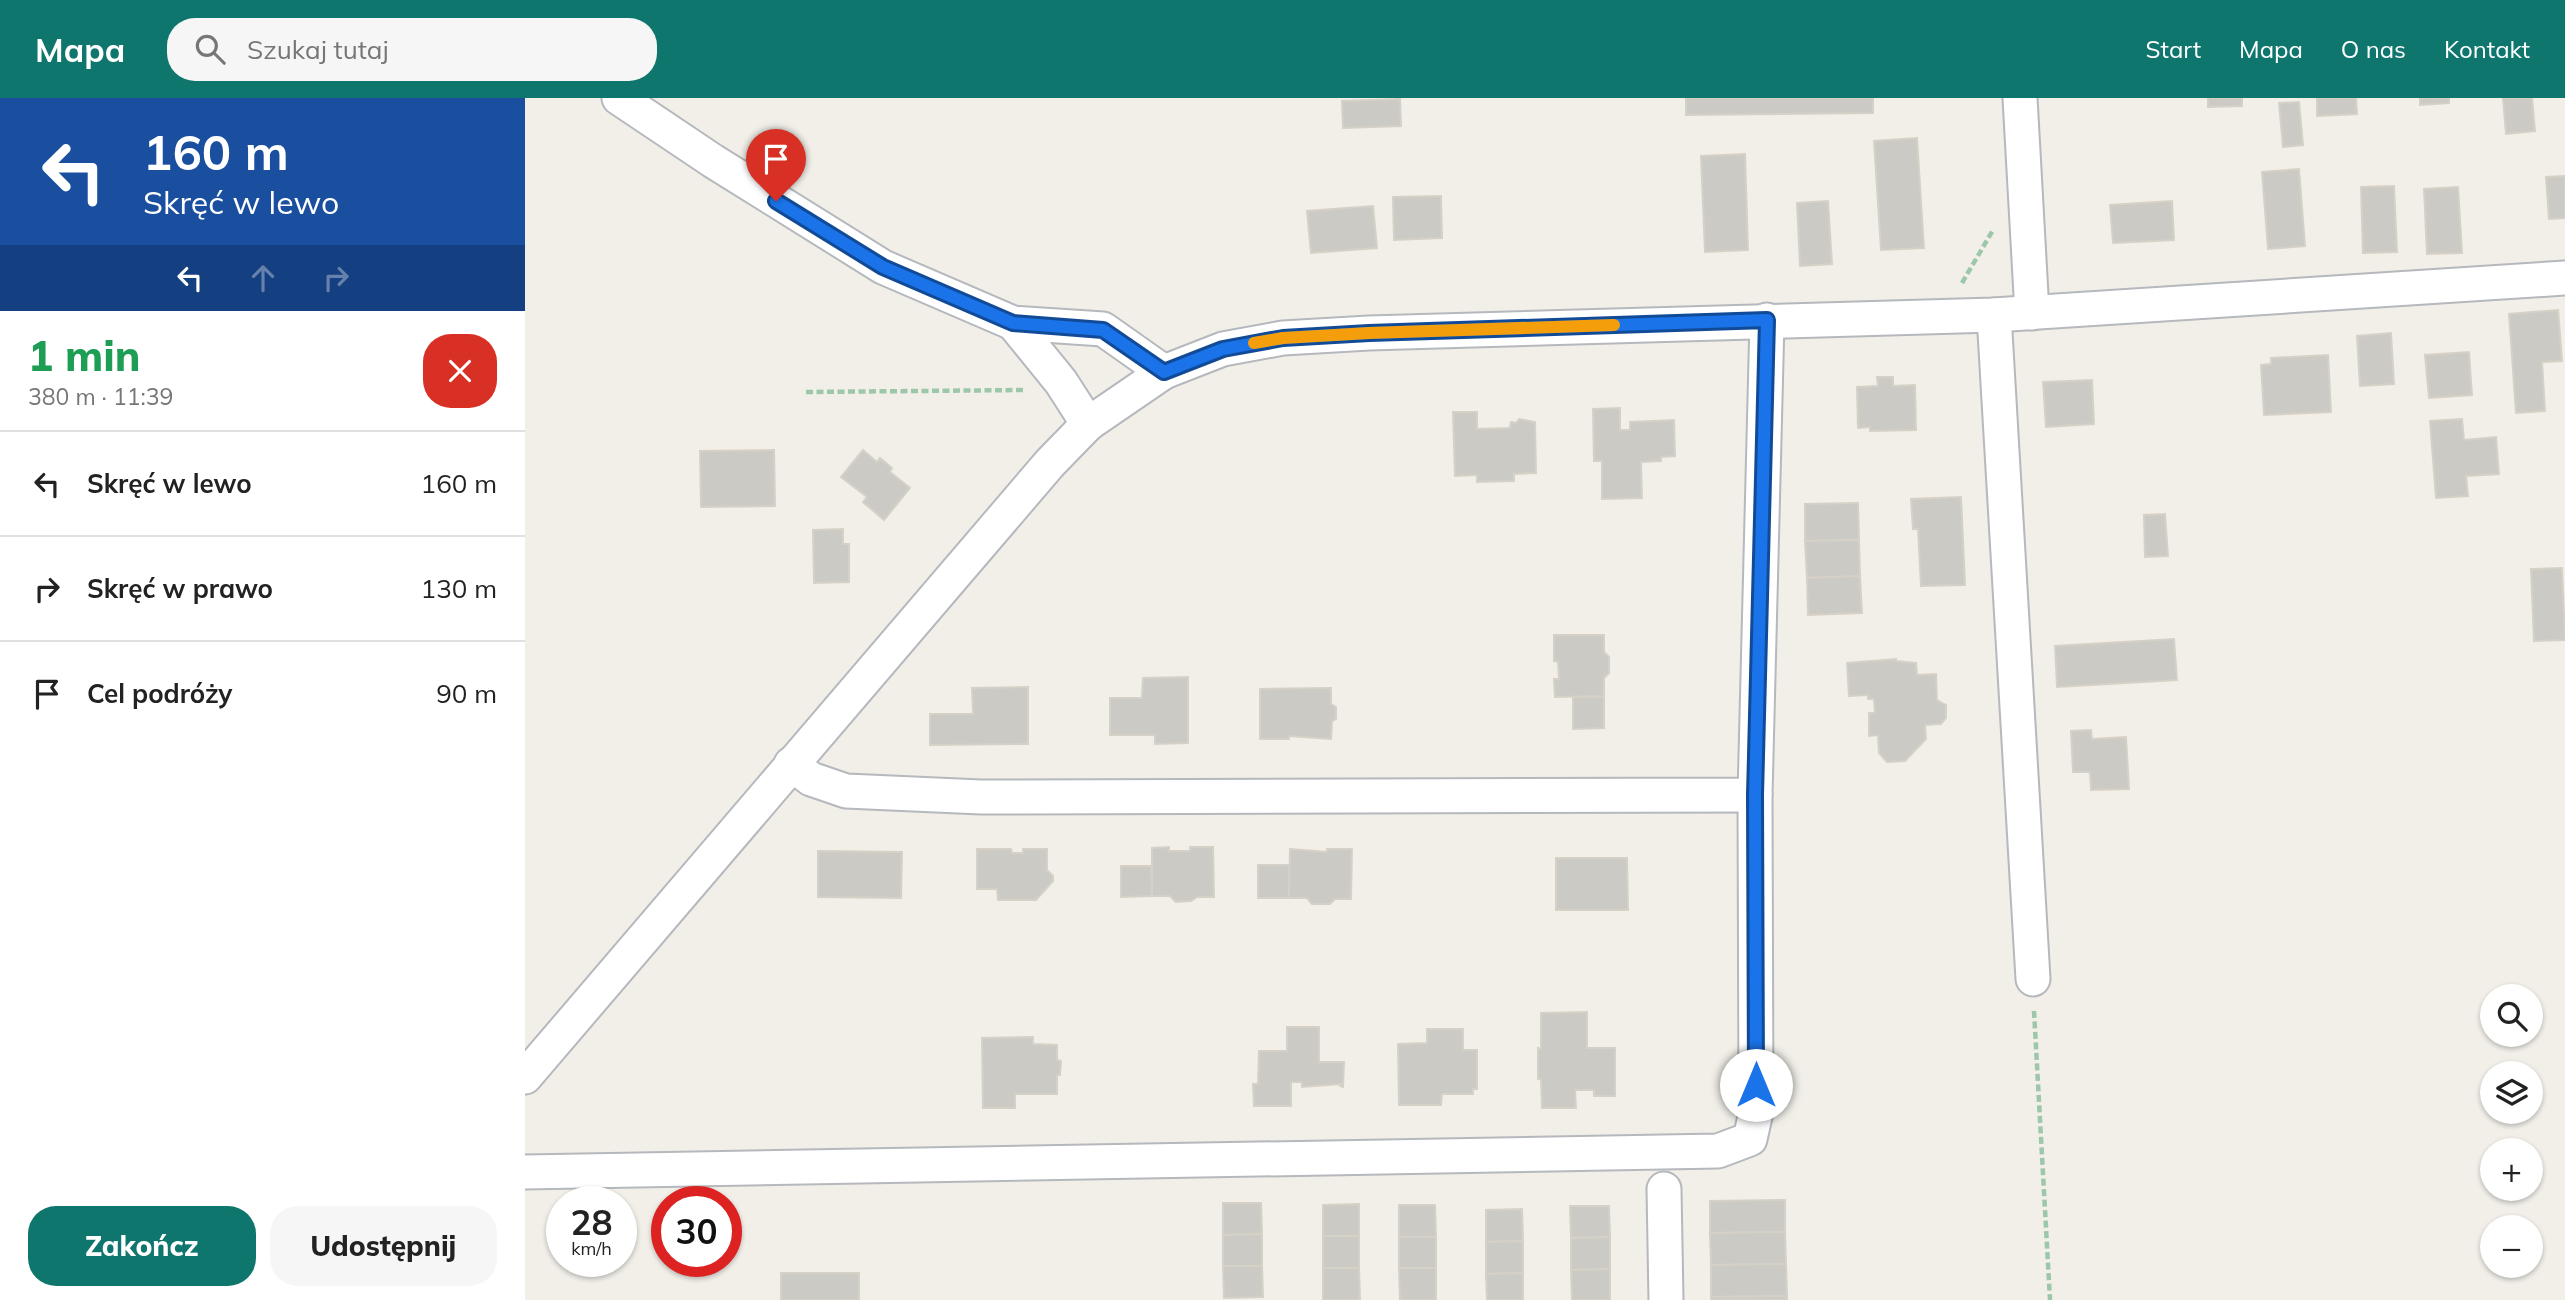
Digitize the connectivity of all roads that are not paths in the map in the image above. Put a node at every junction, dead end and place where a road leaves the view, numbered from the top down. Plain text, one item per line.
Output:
1 (619, 98) edge
2 (2020, 98) edge
3 (2565, 278) edge
4 (2032, 313) junction
5 (1994, 316) junction
6 (1767, 320) junction
7 (1013, 323) junction
8 (1164, 372) junction
9 (1089, 424) junction
10 (791, 764) junction
11 (1755, 795) junction
12 (2033, 979) road end
13 (525, 1077) edge
14 (525, 1172) edge
15 (1664, 1189) dead end
16 (1666, 1300) edge

1 - 7 street
2 - 4 street
3 - 4 street
4 - 5 street
5 - 6 street
5 - 12 street
6 - 8 street
6 - 11 street
7 - 8 street
7 - 9 street
8 - 9 street
9 - 10 street
10 - 11 street
10 - 13 street
11 - 14 street
15 - 16 street

